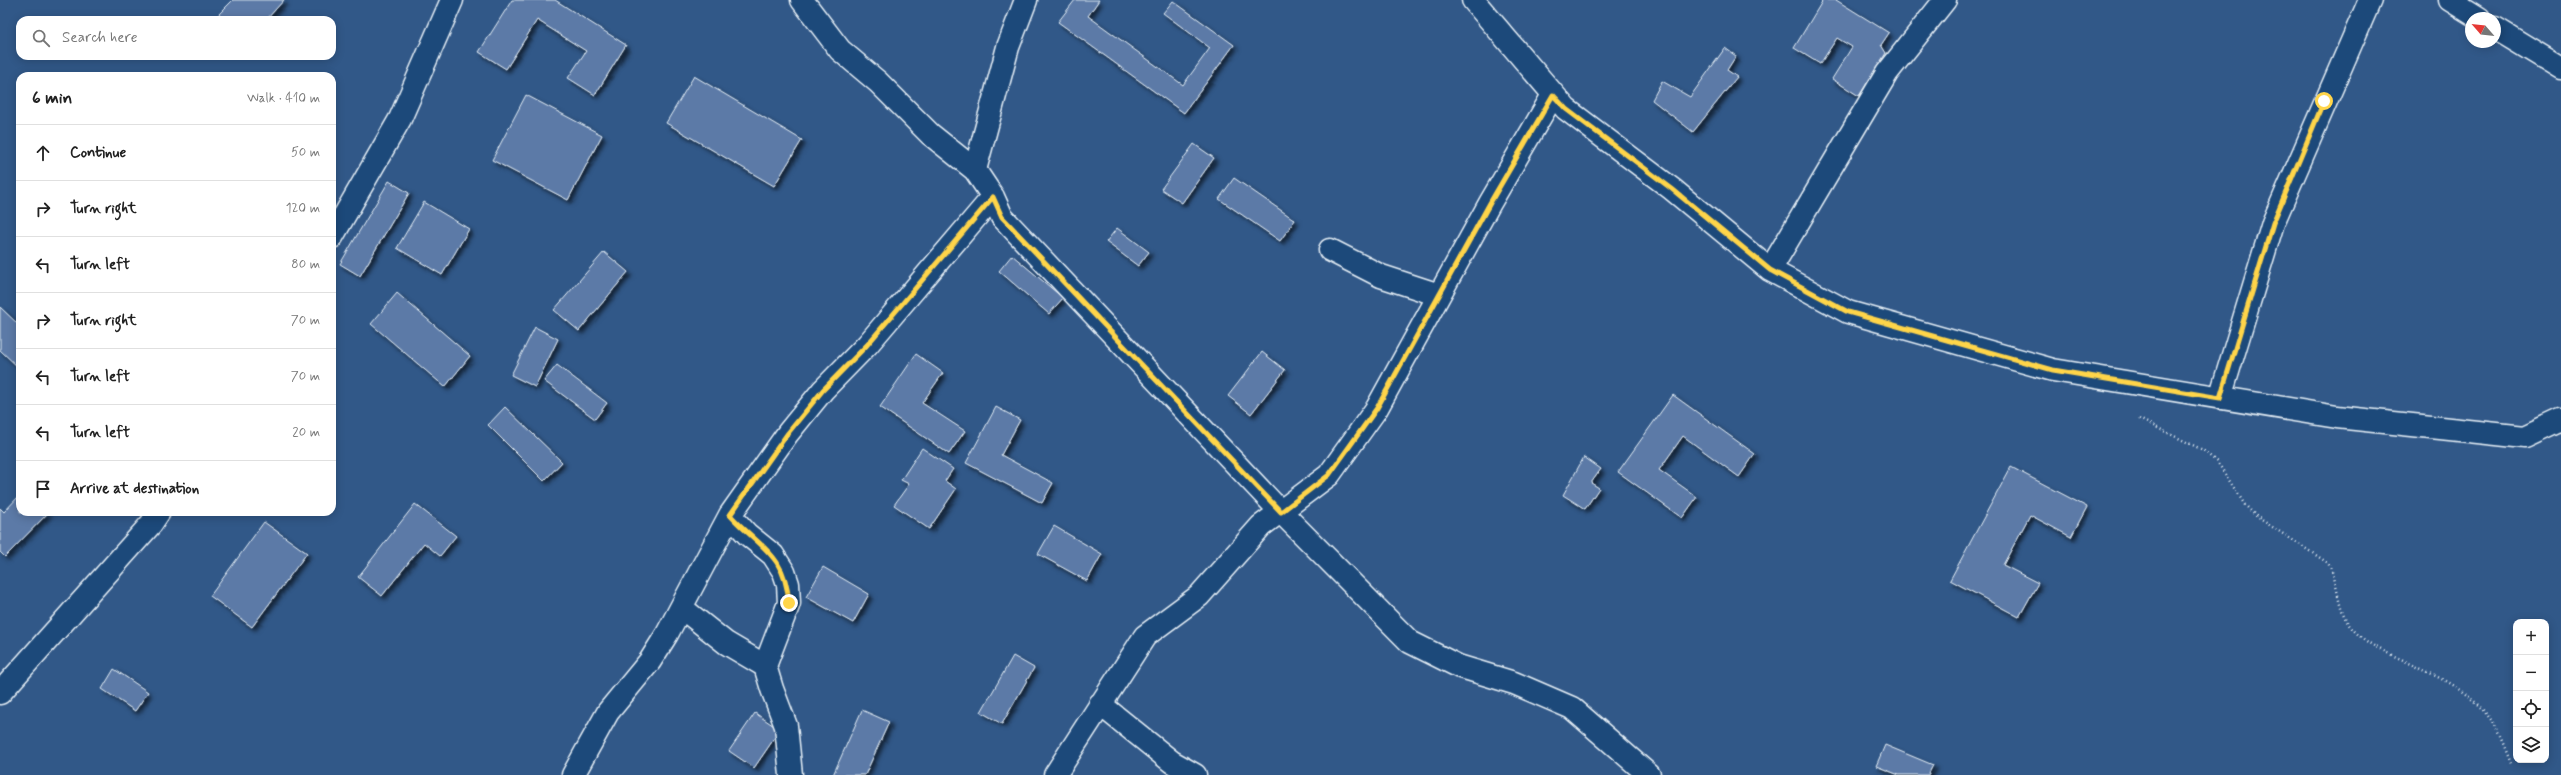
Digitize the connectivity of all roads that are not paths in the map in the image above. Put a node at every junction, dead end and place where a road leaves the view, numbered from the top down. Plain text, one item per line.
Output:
1 (452, 0) edge
2 (802, 0) edge
3 (1026, 0) edge
4 (1473, 0) edge
5 (1945, 0) edge
6 (2370, 0) edge
7 (2450, 0) edge
8 (2469, 12) edge
9 (2501, 32) edge
10 (2561, 68) edge
11 (1553, 95) junction
12 (975, 170) junction
13 (993, 197) junction
14 (336, 230) edge
15 (1330, 250) dead end
16 (1770, 270) junction
17 (1439, 294) junction
18 (2220, 398) junction
19 (2561, 420) edge
20 (1281, 512) junction
21 (730, 515) junction
22 (156, 516) edge
23 (682, 608) junction
24 (766, 666) junction
25 (0, 694) edge
26 (1100, 704) junction
27 (573, 775) edge
28 (791, 775) edge
29 (1055, 775) edge
30 (1195, 775) edge
31 (1649, 775) edge

1 - 14 street
2 - 12 street
3 - 12 street
4 - 11 street
5 - 16 street
6 - 18 street
7 - 8 street
9 - 10 street
11 - 16 street
11 - 17 street
12 - 13 street
13 - 20 street
13 - 21 street
15 - 17 street
16 - 18 street
17 - 20 street
18 - 19 street
20 - 26 street
20 - 31 street
21 - 23 street
21 - 24 street
22 - 25 street
23 - 24 street
23 - 27 street
24 - 28 street
26 - 29 street
26 - 30 street

